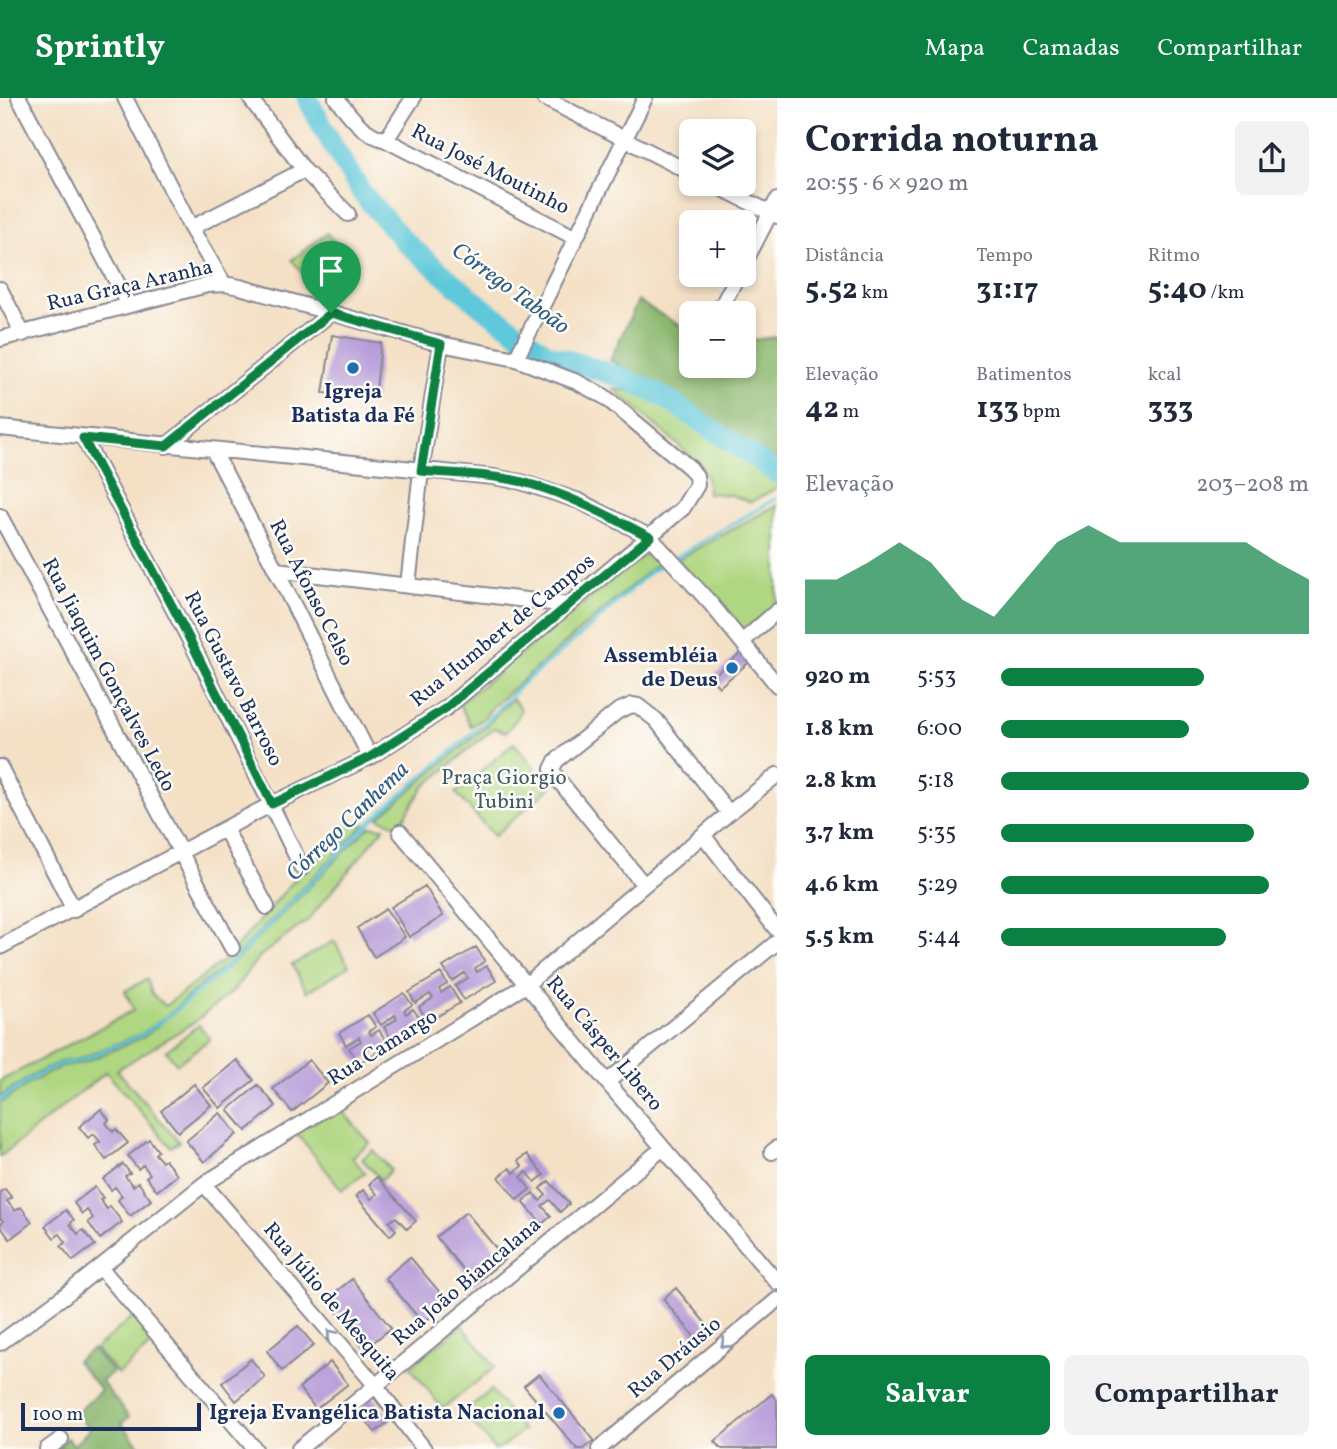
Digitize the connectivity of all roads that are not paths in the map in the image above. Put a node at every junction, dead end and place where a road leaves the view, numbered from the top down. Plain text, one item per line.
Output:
1 (19, 98) edge
2 (125, 98) edge
3 (250, 98) edge
4 (336, 98) edge
5 (413, 98) edge
6 (544, 98) edge
7 (645, 98) edge
8 (624, 139) junction
9 (386, 140) junction
10 (679, 167) edge
11 (304, 170) junction
12 (742, 196) edge
13 (775, 210) edge
14 (348, 214) dead end
15 (191, 228) junction
16 (574, 237) junction
17 (756, 243) edge
18 (224, 284) junction
19 (0, 289) edge
20 (129, 305) junction
21 (331, 313) junction
22 (23, 334) junction
23 (0, 340) edge
24 (441, 344) junction
25 (517, 357) junction
26 (0, 428) edge
27 (83, 438) junction
28 (166, 446) junction
29 (213, 450) junction
30 (690, 468) joint
31 (421, 471) junction
32 (0, 516) edge
33 (650, 537) junction
34 (276, 570) junction
35 (408, 585) junction
36 (568, 605) junction
37 (777, 611) edge
38 (741, 642) junction
39 (777, 685) edge
40 (370, 757) junction
41 (0, 767) edge
42 (777, 775) edge
43 (272, 804) junction
44 (729, 813) junction
45 (225, 829) junction
46 (400, 832) dead end
47 (703, 835) junction
48 (179, 853) junction
49 (302, 868) dead end
50 (644, 885) junction
51 (267, 907) dead end
52 (74, 910) junction
53 (777, 930) edge
54 (777, 942) edge
55 (0, 947) edge
56 (232, 948) dead end
57 (526, 985) junction
58 (607, 1082) junction
59 (663, 1148) junction
60 (204, 1184) junction
61 (100, 1267) junction
62 (777, 1282) edge
63 (777, 1300) edge
64 (0, 1343) edge
65 (376, 1386) junction
66 (61, 1439) dead end
67 (47, 1449) edge
68 (255, 1449) edge
69 (299, 1449) edge
70 (424, 1449) edge
71 (600, 1449) edge

1 - 20 street
2 - 15 street
3 - 11 street
4 - 9 street, Rua José Moutinho
5 - 9 street
6 - 8 street
7 - 8 street
8 - 10 street
8 - 16 street
9 - 16 street, Rua José Moutinho
11 - 14 street
11 - 15 street
12 - 13 street
13 - 17 street
15 - 18 street
16 - 25 street
18 - 20 street, Rua Graça Aranha
18 - 21 street, Rua Graça Aranha
19 - 22 street
20 - 22 street, Rua Graça Aranha
21 - 24 street, Rua Graça Aranha
21 - 28 street
22 - 23 street, Rua Graça Aranha
24 - 25 street, Rua Graça Aranha
24 - 31 street
25 - 30 street, Rua Graça Aranha
26 - 27 street
27 - 28 street
27 - 43 street, Rua Gustavo Barroso
28 - 29 street
29 - 31 street
29 - 34 street, Rua Afonso Celso
30 - 33 street, Rua Humbert de Campos
31 - 33 street
31 - 35 street
32 - 48 street, Rua Jiaquim Gonçalves Ledo
33 - 36 street, Rua Humbert de Campos
33 - 38 street
34 - 35 street
34 - 40 street, Rua Afonso Celso
35 - 36 street
36 - 40 street, Rua Humbert de Campos
37 - 38 street
38 - 39 street
40 - 43 street, Rua Humbert de Campos
41 - 52 street
42 - 44 street, Rua Camargo
43 - 45 street, Rua Humbert de Campos
43 - 49 street, Rua Gustavo Barroso
44 - 47 street, Rua Camargo
44 - 50 street
45 - 48 street, Rua Humbert de Campos
45 - 51 street
46 - 57 street, Rua Cásper Libero
47 - 50 street, Rua Camargo
47 - 53 street
48 - 52 street, Rua Humbert de Campos
48 - 56 street, Rua Jiaquim Gonçalves Ledo
50 - 57 street, Rua Camargo
52 - 55 street, Rua Humbert de Campos
54 - 58 street
57 - 58 street, Rua Cásper Libero
57 - 60 street, Rua Camargo
58 - 59 street, Rua Cásper Libero
59 - 62 street, Rua Cásper Libero
59 - 65 street, Rua João Biancalana
60 - 61 street, Rua Camargo
65 -> 60 street, Rua Júlio de Mesquita
61 - 64 street, Rua Camargo
61 - 68 street
63 -> 71 street, Rua Dráusio
65 - 69 street, Rua João Biancalana
65 - 70 street, Rua Júlio de Mesquita
66 - 67 street

